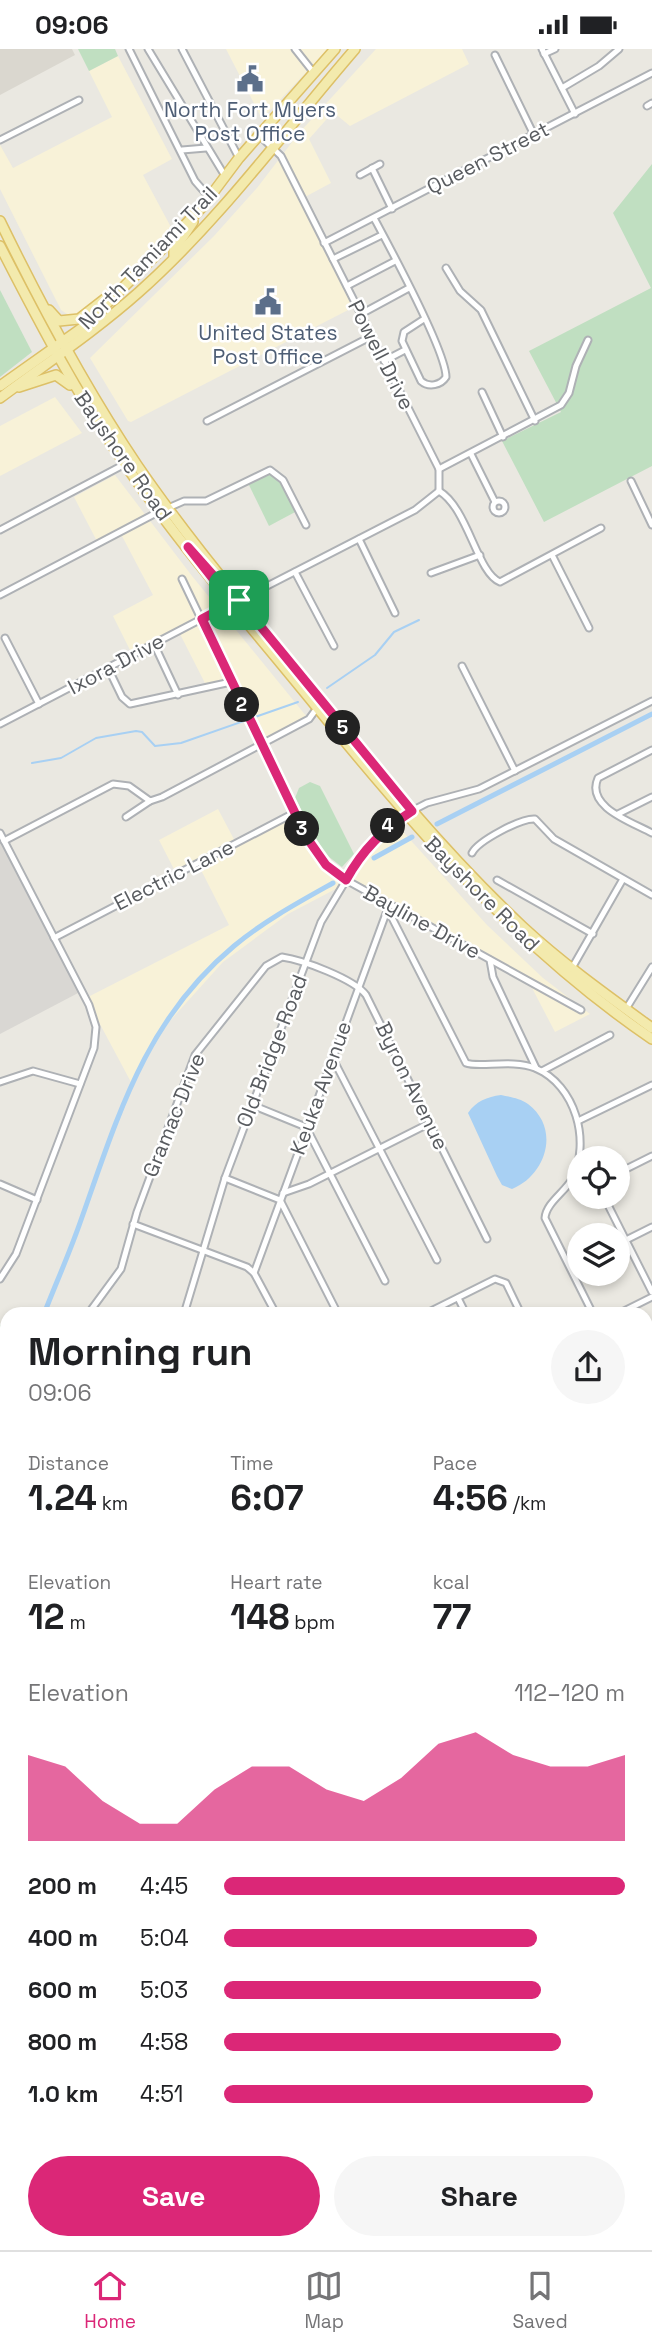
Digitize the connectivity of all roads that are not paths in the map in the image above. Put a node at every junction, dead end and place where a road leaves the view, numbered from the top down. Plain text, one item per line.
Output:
1 (129, 49) edge
2 (182, 49) edge
3 (295, 49) edge
4 (335, 49) edge
5 (355, 49) edge
6 (555, 49) edge
7 (619, 49) edge
8 (149, 51) edge
9 (543, 52) edge
10 (495, 55) dead end
11 (135, 60) junction
12 (651, 72) edge
13 (314, 73) junction
14 (562, 88) junction
15 (79, 100) dead end
16 (575, 114) junction
17 (534, 135) junction
18 (260, 136) junction
19 (0, 140) edge
20 (271, 146) junction
21 (206, 148) junction
22 (181, 151) junction
23 (239, 158) junction
24 (380, 164) dead end
25 (372, 168) junction
26 (360, 175) dead end
27 (225, 176) junction
28 (209, 197) junction
29 (203, 206) junction
30 (392, 209) junction
31 (374, 218) junction
32 (0, 222) edge
33 (382, 235) junction
34 (324, 243) junction
35 (0, 246) edge
36 (174, 258) junction
37 (333, 259) junction
38 (396, 261) junction
39 (446, 268) dead end
40 (138, 274) junction
41 (29, 280) junction
42 (346, 286) junction
43 (409, 288) junction
44 (361, 314) junction
45 (424, 320) junction
46 (372, 336) junction
47 (588, 339) dead end
48 (65, 347) junction
49 (405, 349) junction
50 (56, 353) junction
51 (384, 361) junction
52 (0, 386) edge
53 (14, 388) junction
54 (482, 392) dead end
55 (0, 398) edge
56 (89, 408) junction
57 (207, 421) dead end
58 (534, 421) junction
59 (503, 437) junction
60 (471, 454) junction
61 (125, 464) junction
62 (439, 469) junction
63 (631, 481) dead end
64 (439, 491) junction
65 (495, 502) dead end
66 (164, 510) junction
67 (306, 525) dead end
68 (652, 525) edge
69 (601, 528) dead end
70 (0, 530) edge
71 (359, 539) junction
72 (480, 555) junction
73 (552, 555) junction
74 (295, 572) junction
75 (431, 573) dead end
76 (182, 579) dead end
77 (0, 595) edge
78 (236, 601) junction
79 (395, 613) dead end
80 (202, 619) junction
81 (589, 628) dead end
82 (5, 638) dead end
83 (154, 644) junction
84 (334, 646) dead end
85 (462, 666) dead end
86 (108, 668) junction
87 (231, 682) junction
88 (178, 695) junction
89 (652, 701) edge
90 (39, 704) junction
91 (317, 708) junction
92 (0, 724) edge
93 (261, 745) junction
94 (652, 750) edge
95 (515, 771) junction
96 (652, 797) edge
97 (150, 801) junction
98 (294, 813) junction
99 (409, 813) junction
100 (618, 814) junction
101 (125, 817) dead end
102 (0, 833) edge
103 (652, 833) edge
104 (4, 841) junction
105 (472, 853) dead end
106 (623, 879) junction
107 (346, 880) junction
108 (497, 880) dead end
109 (652, 895) edge
110 (389, 907) junction
111 (593, 934) junction
112 (54, 939) junction
113 (490, 960) junction
114 (306, 963) junction
115 (652, 967) edge
116 (572, 968) junction
117 (359, 986) junction
118 (626, 1009) junction
119 (581, 1010) dead end
120 (613, 1011) junction
121 (652, 1028) edge
122 (610, 1035) dead end
123 (652, 1039) edge
124 (332, 1058) junction
125 (539, 1070) junction
126 (0, 1082) edge
127 (80, 1084) junction
128 (652, 1085) edge
129 (252, 1105) junction
130 (578, 1121) junction
131 (430, 1123) junction
132 (306, 1127) junction
133 (580, 1146) edge
134 (380, 1147) junction
135 (652, 1156) edge
136 (630, 1167) edge
137 (329, 1172) junction
138 (225, 1178) junction
139 (0, 1184) edge
140 (567, 1186) edge
141 (283, 1193) junction
142 (37, 1200) junction
143 (280, 1200) junction
144 (134, 1224) junction
145 (652, 1227) edge
146 (630, 1238) edge
147 (487, 1239) dead end
148 (630, 1248) edge
149 (201, 1250) junction
150 (437, 1260) dead end
151 (254, 1273) junction
152 (0, 1279) edge
153 (385, 1281) dead end
154 (652, 1295) edge
155 (458, 1298) junction
156 (92, 1307) edge
157 (186, 1307) edge
158 (272, 1307) edge
159 (334, 1307) edge
160 (439, 1307) edge
161 (462, 1307) edge
162 (518, 1307) edge
163 (590, 1307) edge
164 (631, 1307) edge

1 - 11 street
2 - 23 street
3 - 13 street
4 - 13 main road, North Tamiami Trail
5 - 20 main road, North Tamiami Trail
6 - 9 street
7 - 14 street
8 - 11 street
8 - 21 street
9 - 14 street
10 - 17 street
11 - 22 street
12 - 16 street, Queen Street
13 - 18 main road, North Tamiami Trail
14 - 16 street
15 - 19 street
16 - 17 street, Queen Street
17 - 30 street, Queen Street
18 - 20 street, Powell Drive
18 - 23 main road, North Tamiami Trail
20 - 34 street, Powell Drive
20 - 36 main road, North Tamiami Trail
21 - 22 street
21 - 27 street
22 - 28 street
23 - 27 main road, North Tamiami Trail
24 - 25 street
25 - 26 street
25 - 30 street
27 - 28 main road, North Tamiami Trail
28 - 29 main road, North Tamiami Trail
29 - 36 main road
29 - 40 main road, North Tamiami Trail
30 - 31 street, Queen Street
31 - 33 street
31 - 34 street, Queen Street
32 - 41 main road
33 - 37 street
33 - 38 street
34 - 37 street, Powell Drive
35 - 50 main road, Bayshore Road
36 - 48 main road, North Tamiami Trail
37 - 42 street, Powell Drive
38 - 42 street
38 - 43 street
39 - 58 street
40 - 41 main road
40 - 48 main road, North Tamiami Trail
41 - 48 main road, Bayshore Road
42 - 44 street, Powell Drive
43 - 44 street
43 - 45 street
44 - 46 street, Powell Drive
45 - 49 street
45 - 49 street
46 - 51 street, Powell Drive
46 - 57 street
47 - 58 street
48 - 50 main road, North Tamiami Trail
48 - 66 main road, Bayshore Road
49 - 51 street
50 - 52 main road, North Tamiami Trail
50 - 53 main road, North Tamiami Trail
50 - 56 main road, Bayshore Road
51 - 62 street, Powell Drive
53 - 55 main road, North Tamiami Trail
53 - 56 main road
54 - 59 street
56 - 61 main road, Bayshore Road
58 - 59 street
59 - 60 street
60 - 62 street
60 - 65 street
61 - 66 main road, Bayshore Road
61 - 70 street
62 - 64 street, Powell Drive
63 - 68 street
64 - 71 street, Ixora Drive
64 - 72 street
66 - 67 street
66 - 77 street
66 - 78 main road, Bayshore Road
66 - 78 main road, Bayshore Road
69 - 73 street
71 - 74 street, Ixora Drive
71 - 79 street
72 - 73 street
72 - 75 street
73 - 81 street
74 - 78 street, Ixora Drive
74 - 84 street
76 - 80 street, Bayline Drive
78 - 80 street, Ixora Drive
78 - 91 main road, Bayshore Road
78 - 99 main road, Bayshore Road
80 - 83 street, Ixora Drive
80 - 87 street, Bayline Drive
82 - 90 street
83 - 86 street, Ixora Drive
83 - 88 street
85 - 95 street
86 - 88 street
86 - 90 street, Ixora Drive
87 - 88 street
87 - 93 street, Bayline Drive
89 - 95 street, Old Bridge Road
90 - 92 street, Ixora Drive
91 - 93 street
91 - 99 main road, Bayshore Road
93 - 97 street
93 - 98 street, Bayline Drive
94 - 100 street
95 - 99 street, Old Bridge Road
96 - 100 street
97 - 101 street
97 - 104 street
98 - 107 street, Bayline Drive
98 - 112 street, Electric Lane
99 - 107 street, Old Bridge Road
99 - 116 main road, Bayshore Road
99 - 120 main road, Bayshore Road
100 - 103 street
102 - 104 street
104 - 112 street
105 - 106 street
106 - 109 street
106 - 111 street
107 - 110 street, Bayline Drive
107 - 114 street, Old Bridge Road
108 - 111 street
110 - 113 street, Bayline Drive
110 - 117 street, Keuka Avenue
110 - 125 street
111 - 116 street
112 - 127 street
113 - 119 street, Bayline Drive
113 - 125 street
114 - 117 street
114 - 129 street, Old Bridge Road
114 - 144 street, Gramac Drive
115 - 118 street
116 - 118 main road, Bayshore Road
117 - 124 street, Keuka Avenue
117 - 131 street, Byron Avenue
118 - 120 main road
118 - 121 main road, Bayshore Road
120 - 123 main road, Bayshore Road
122 - 125 street
124 - 132 street, Keuka Avenue
124 - 134 street
125 - 130 street
126 - 127 street
127 - 142 street
128 - 130 street
129 - 132 street
129 - 138 street, Old Bridge Road
130 - 133 street
131 - 134 street
131 - 147 street, Byron Avenue
132 - 137 street
132 - 141 street, Keuka Avenue
134 - 137 street
134 - 150 street
135 - 136 street
137 - 141 street
137 - 153 street
138 - 143 street
138 - 149 street, Old Bridge Road
139 - 142 street
140 - 163 street
141 - 143 street, Keuka Avenue
142 - 152 street
143 - 151 street, Keuka Avenue
143 - 159 street
144 - 149 street
144 - 156 street, Gramac Drive
145 - 146 street
148 - 154 street
149 - 151 street
149 - 157 street, Old Bridge Road
151 - 158 street
154 - 164 street
155 - 160 street
155 - 161 street
155 - 162 street

